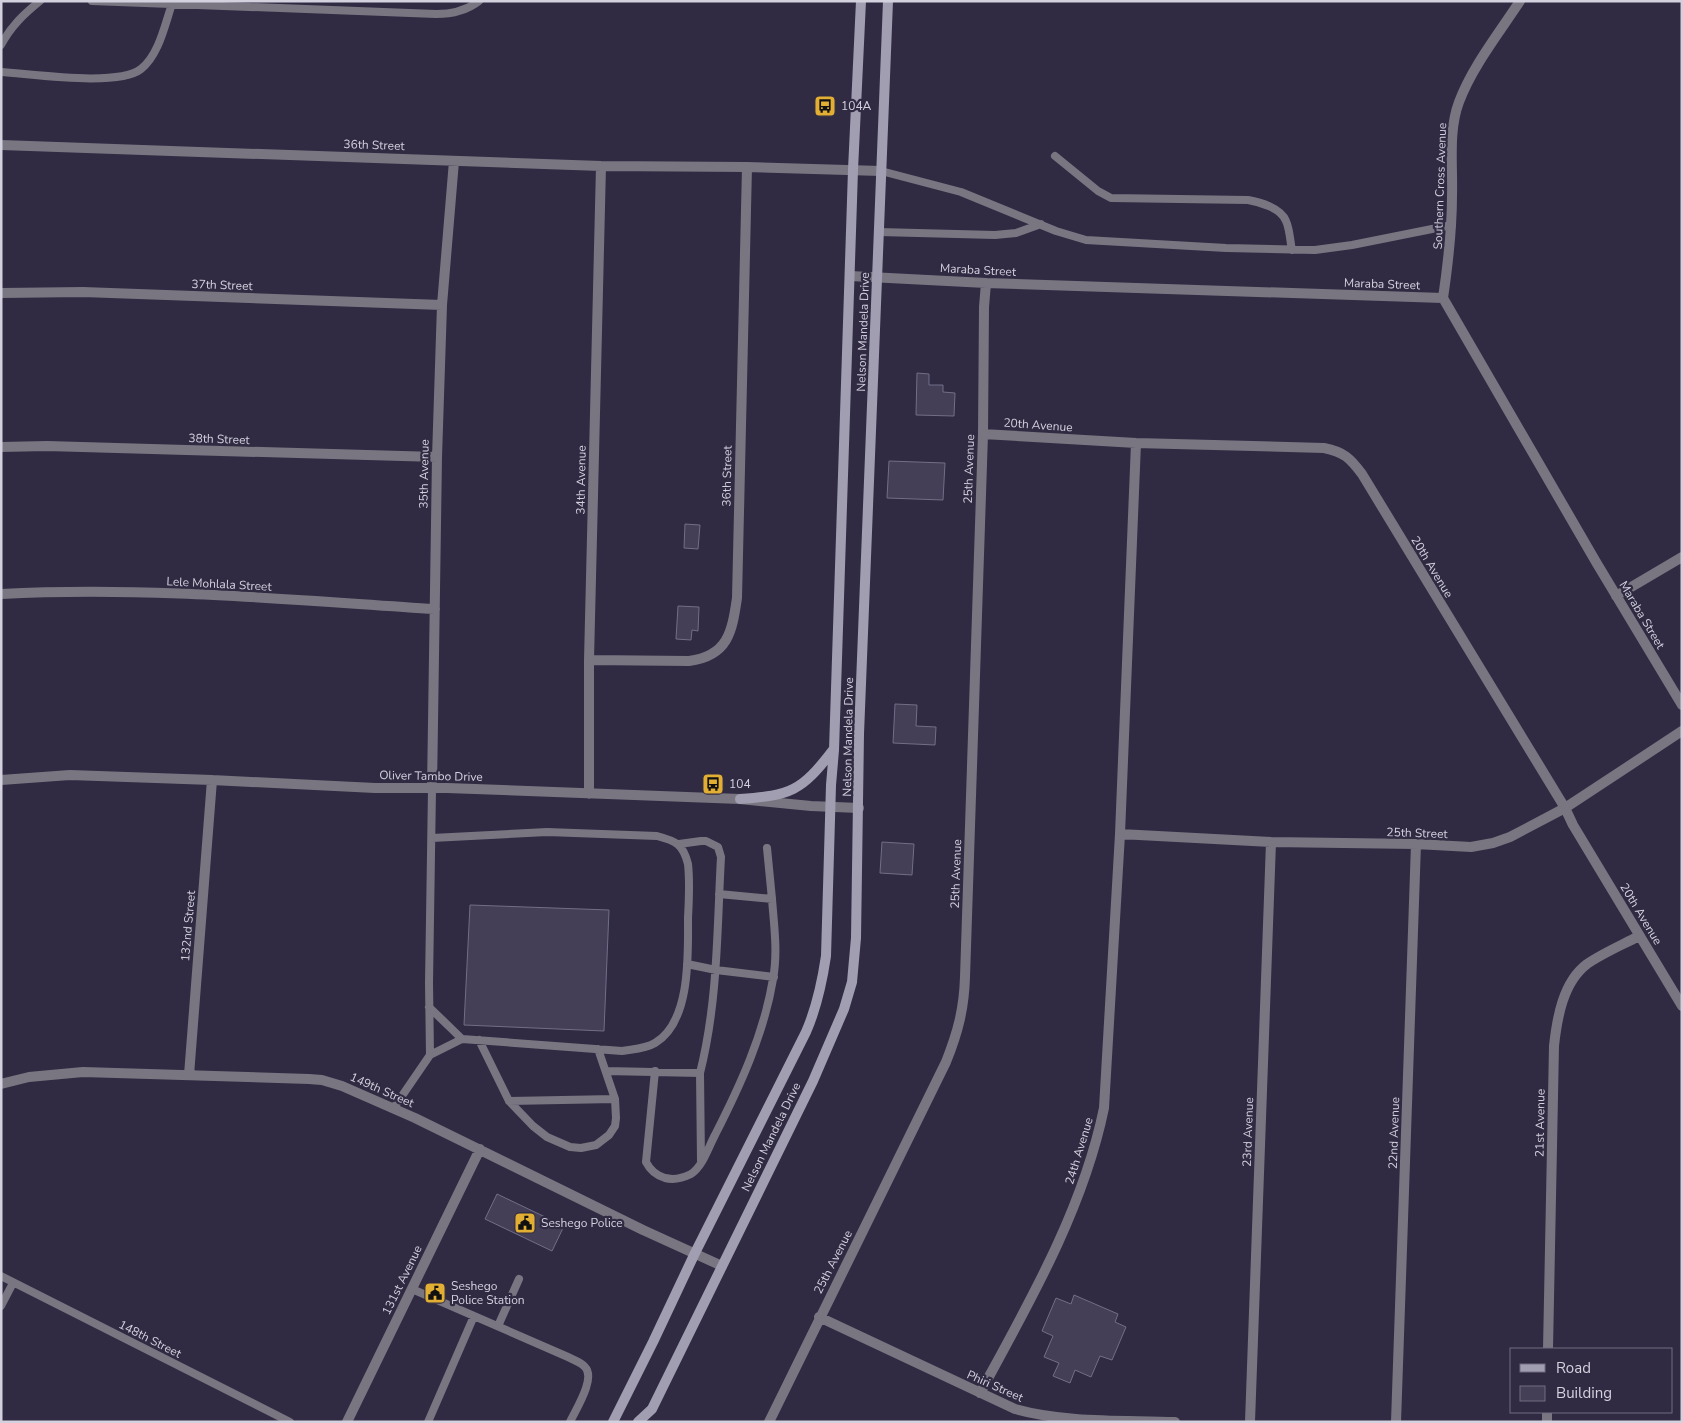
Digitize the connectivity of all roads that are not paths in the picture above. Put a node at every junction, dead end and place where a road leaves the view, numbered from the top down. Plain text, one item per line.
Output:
1 (40, 1) edge
2 (92, 1) edge
3 (479, 1) edge
4 (860, 1) edge
5 (888, 1) edge
6 (1520, 1) edge
7 (172, 4) junction
8 (1, 45) edge
9 (1, 72) edge
10 (1, 145) edge
11 (1055, 156) dead end
12 (454, 161) junction
13 (601, 166) junction
14 (746, 167) junction
15 (853, 170) junction
16 (882, 171) junction
17 (1041, 224) junction
18 (1452, 225) junction
19 (879, 232) junction
20 (1292, 250) junction
21 (850, 276) junction
22 (878, 278) junction
23 (986, 283) junction
24 (1, 293) edge
25 (1443, 298) junction
26 (442, 305) junction
27 (983, 434) junction
28 (1136, 443) junction
29 (1, 447) edge
30 (437, 457) junction
31 (1682, 557) edge
32 (1, 594) edge
33 (1616, 596) junction
34 (435, 609) junction
35 (589, 660) junction
36 (1682, 705) edge
37 (1682, 731) edge
38 (834, 750) junction
39 (1, 780) edge
40 (212, 780) junction
41 (432, 789) junction
42 (589, 794) junction
43 (740, 799) junction
44 (830, 806) junction
45 (859, 808) junction
46 (1564, 808) junction
47 (1120, 834) junction
48 (432, 838) junction
49 (1271, 842) junction
50 (679, 844) junction
51 (1416, 844) junction
52 (767, 848) dead end
53 (719, 894) junction
54 (772, 899) junction
55 (1639, 936) junction
56 (688, 964) junction
57 (716, 970) junction
58 (774, 977) junction
59 (1682, 1006) edge
60 (429, 1007) junction
61 (462, 1039) junction
62 (479, 1040) junction
63 (598, 1049) junction
64 (430, 1055) junction
65 (606, 1071) junction
66 (655, 1071) junction
67 (700, 1073) junction
68 (189, 1075) junction
69 (1, 1084) edge
70 (615, 1099) junction
71 (510, 1101) junction
72 (393, 1109) junction
73 (480, 1149) junction
74 (701, 1163) junction
75 (695, 1253) junction
76 (722, 1266) junction
77 (1, 1276) edge
78 (519, 1279) dead end
79 (13, 1283) junction
80 (412, 1289) junction
81 (1, 1306) edge
82 (474, 1316) junction
83 (819, 1317) junction
84 (498, 1326) junction
85 (1548, 1348) edge
86 (980, 1393) junction
87 (290, 1422) edge
88 (347, 1422) edge
89 (428, 1422) edge
90 (570, 1422) edge
91 (612, 1422) edge
92 (638, 1422) edge
93 (769, 1422) edge
94 (1174, 1422) edge
95 (1250, 1422) edge
96 (1396, 1422) edge

1 - 8 lane
2 - 7 lane
3 - 7 lane
4 - 15 main road, Nelson Mandela Drive
5 - 16 main road, Nelson Mandela Drive
6 - 18 street, Southern Cross Avenue
7 - 9 lane
10 - 12 street, 36th Street
11 - 20 lane
12 - 13 street, 36th Street
12 - 26 street, 35th Avenue
13 - 14 street, 36th Street
13 - 35 street, 34th Avenue
14 - 15 street, 36th Street
14 - 35 street, 36th Street
15 - 16 street, 36th Street
15 - 21 main road, Nelson Mandela Drive
16 - 17 lane
16 - 19 main road, Nelson Mandela Drive
17 - 19 lane
17 - 20 lane
18 - 20 lane
18 - 25 street, Southern Cross Avenue
19 - 22 main road, Nelson Mandela Drive
21 - 22 street, Maraba Street
21 - 38 main road, Nelson Mandela Drive
22 - 23 street, Maraba Street
22 - 45 main road, Nelson Mandela Drive
23 - 25 street, Maraba Street
23 - 27 street, 25th Avenue
24 - 26 street, 37th Street
25 - 33 street, Maraba Street
26 - 30 street, 35th Avenue
27 - 28 street, 20th Avenue
27 - 83 street, 25th Avenue
28 - 46 street, 20th Avenue
28 - 47 street, 24th Avenue
29 - 30 street, 38th Street
30 - 34 street, 35th Avenue
31 - 33 street
32 - 34 street, Lele Mohlala Street
33 - 36 street, Maraba Street
34 - 41 street, 35th Avenue
35 - 42 street, 34th Avenue
37 - 46 street, 25th Street
38 - 43 main road
38 - 44 main road, Nelson Mandela Drive
39 - 40 street, Oliver Tambo Drive
40 - 41 street, Oliver Tambo Drive
40 - 68 street, 132nd Street
41 - 42 street, Oliver Tambo Drive
41 - 48 lane
42 - 43 street, Oliver Tambo Drive
43 - 44 street, Oliver Tambo Drive
44 - 45 street, Oliver Tambo Drive
44 - 75 main road, Nelson Mandela Drive
45 - 76 main road, Nelson Mandela Drive
46 - 51 street, 25th Street
46 - 55 street, 20th Avenue
47 - 49 street, 25th Street
47 - 86 street, 24th Avenue
48 - 50 lane
48 - 60 lane
49 - 51 street, 25th Street
49 - 95 street, 23rd Avenue
50 - 53 lane
50 - 56 lane
51 - 96 street, 22nd Avenue
52 - 54 lane
53 - 54 lane
53 - 57 lane
54 - 58 lane
55 - 59 street, 20th Avenue
55 - 85 street, 21st Avenue
56 - 57 lane
56 - 63 lane
57 - 58 lane
57 - 67 lane
58 - 74 lane
60 - 61 lane
60 - 64 lane
61 - 62 lane
61 - 64 lane
62 - 63 lane
62 - 71 lane
63 - 65 lane
64 - 72 lane
65 - 66 lane
65 - 70 lane
66 - 67 lane
66 - 74 lane
67 - 74 lane
68 - 69 street, 149th Street
68 - 72 street, 149th Street
70 - 71 lane
70 - 71 lane
72 - 73 street, 149th Street
73 - 75 street, 149th Street
73 - 80 street, 131st Avenue
75 - 76 street, 149th Street
75 - 91 main road, Nelson Mandela Drive
76 - 92 main road, Nelson Mandela Drive
77 - 79 lane, 148th Street
78 - 84 lane
79 - 81 lane
79 - 87 lane, 148th Street
80 - 82 lane
80 - 88 street, 131st Avenue
82 - 84 lane
82 - 89 lane
83 - 86 street, Phiri Street
83 - 93 street, 25th Avenue
84 - 90 lane
86 - 94 street, Phiri Street

